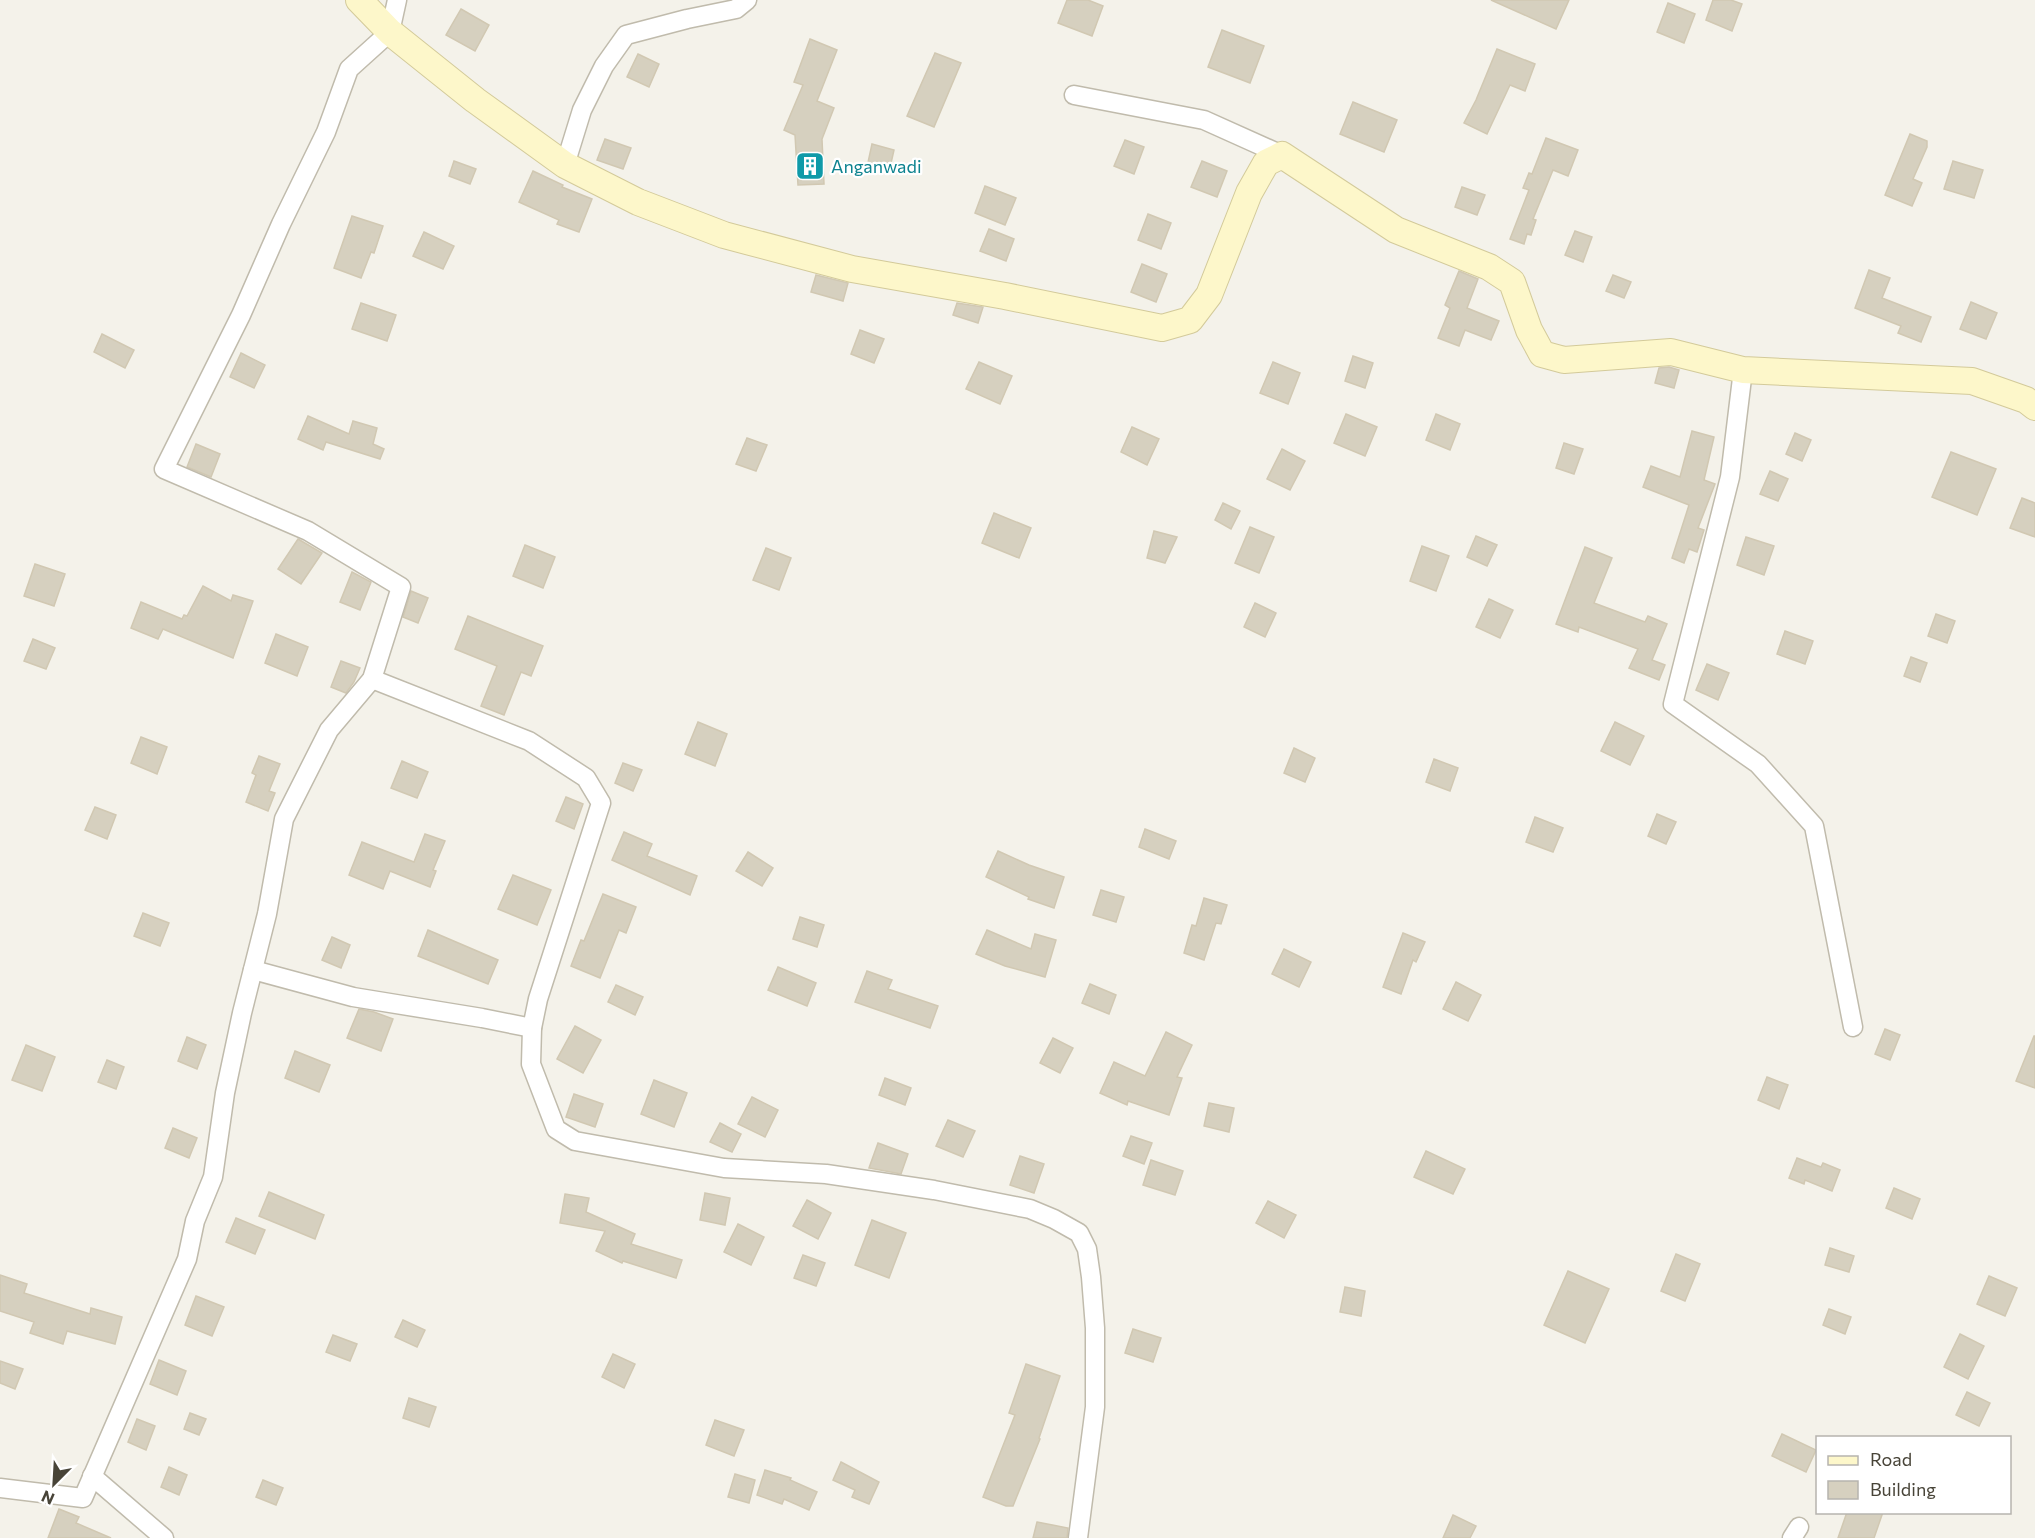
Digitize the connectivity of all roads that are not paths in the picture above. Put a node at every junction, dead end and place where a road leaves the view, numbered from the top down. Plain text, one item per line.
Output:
1 (359, 0) edge
2 (397, 0) edge
3 (747, 0) edge
4 (390, 32) junction
5 (1074, 95) dead end
6 (1281, 155) junction
7 (565, 165) junction
8 (1743, 370) junction
9 (2035, 407) edge
10 (372, 679) junction
11 (253, 970) junction
12 (532, 1028) junction
13 (1853, 1028) dead end
14 (92, 1476) junction
15 (0, 1488) edge
16 (164, 1538) edge
17 (1078, 1538) edge

1 - 4 street
2 - 4 street
3 - 7 street
4 - 7 street
4 - 10 street
5 - 6 street
6 - 7 street
6 - 8 street
8 - 9 street
8 - 13 street
10 - 11 street
10 - 12 street
11 - 12 street
11 - 14 street
12 - 17 street
14 - 15 street
14 - 16 street

